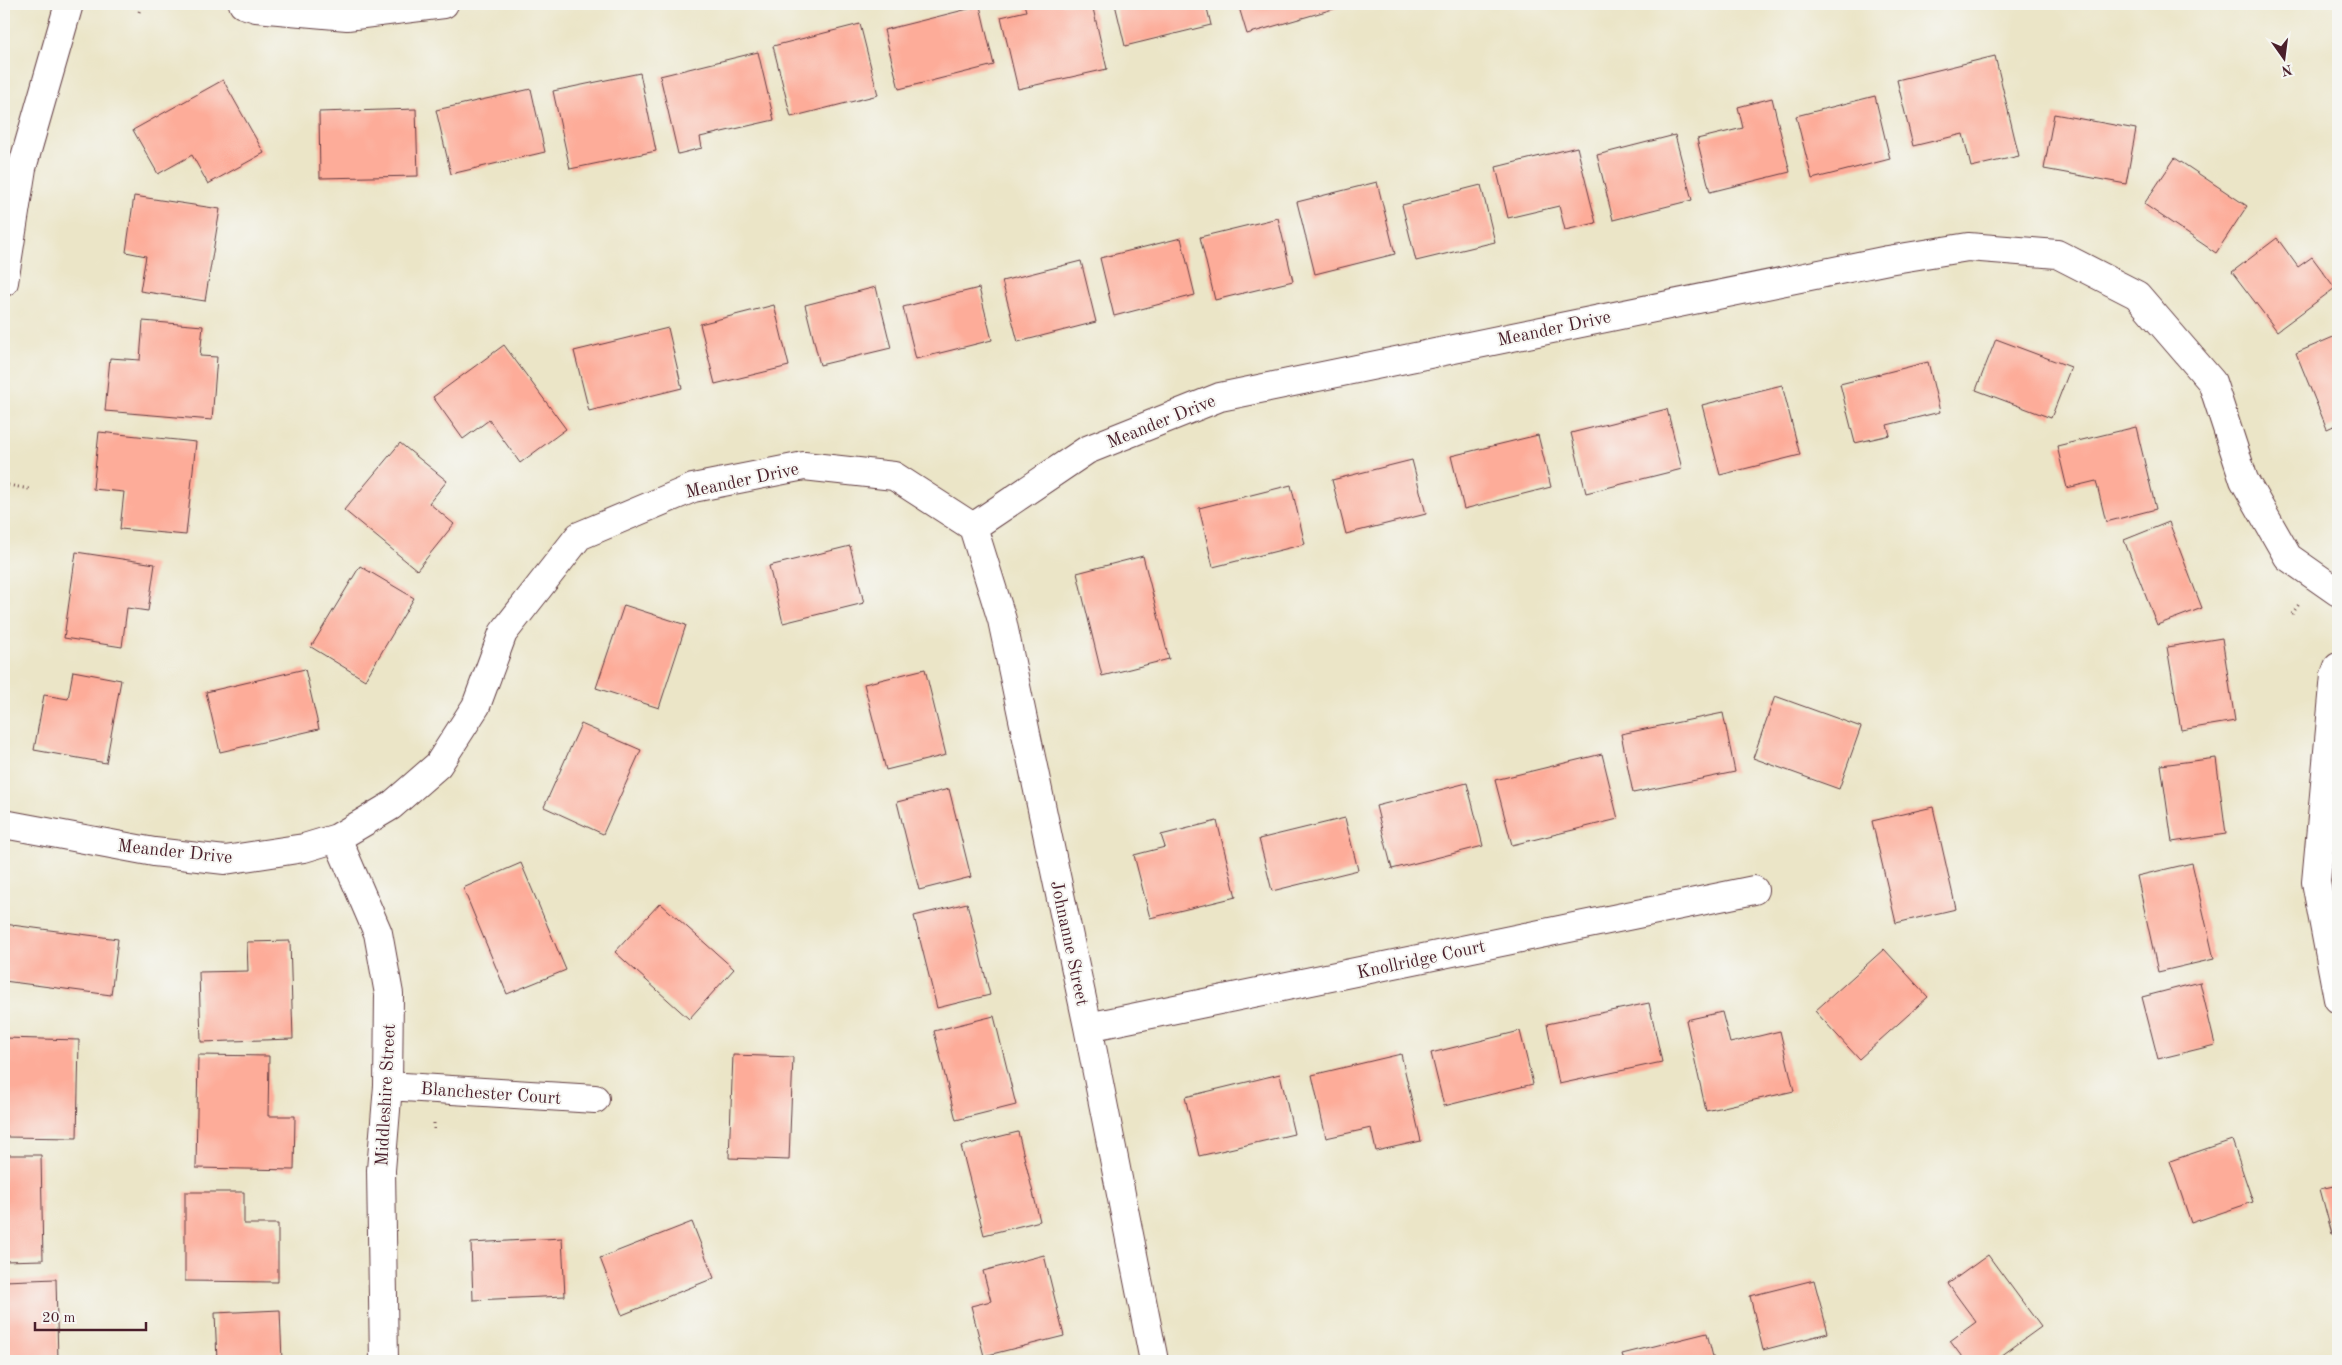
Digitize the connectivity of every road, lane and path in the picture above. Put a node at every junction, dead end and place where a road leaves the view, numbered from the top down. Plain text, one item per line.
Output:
1 (69, 4) edge
2 (142, 4) edge
3 (242, 4) edge
4 (444, 4) edge
5 (139, 12) dead end
6 (4, 282) edge
7 (8, 485) dead end
8 (29, 489) dead end
9 (973, 527) junction
10 (2338, 592) edge
11 (2301, 602) dead end
12 (2292, 614) dead end
13 (2338, 667) edge
14 (4, 824) edge
15 (337, 838) junction
16 (1754, 890) dead end
17 (2338, 999) edge
18 (1088, 1027) junction
19 (388, 1086) junction
20 (595, 1099) dead end
21 (434, 1120) dead end
22 (434, 1132) dead end
23 (384, 1361) edge
24 (1154, 1361) edge

1 - 6 street
2 - 5 path
3 - 4 street
7 - 8 path
9 - 10 street, Meander Drive
9 - 15 street, Meander Drive
9 - 18 street, Johnanne Street
11 - 12 path
13 - 17 street
14 - 15 street, Meander Drive
15 - 19 street, Middleshire Street
16 - 18 street, Knollridge Court
18 - 24 street, Johnanne Street
19 - 20 street, Blanchester Court
19 - 23 street, Middleshire Street
21 - 22 path

